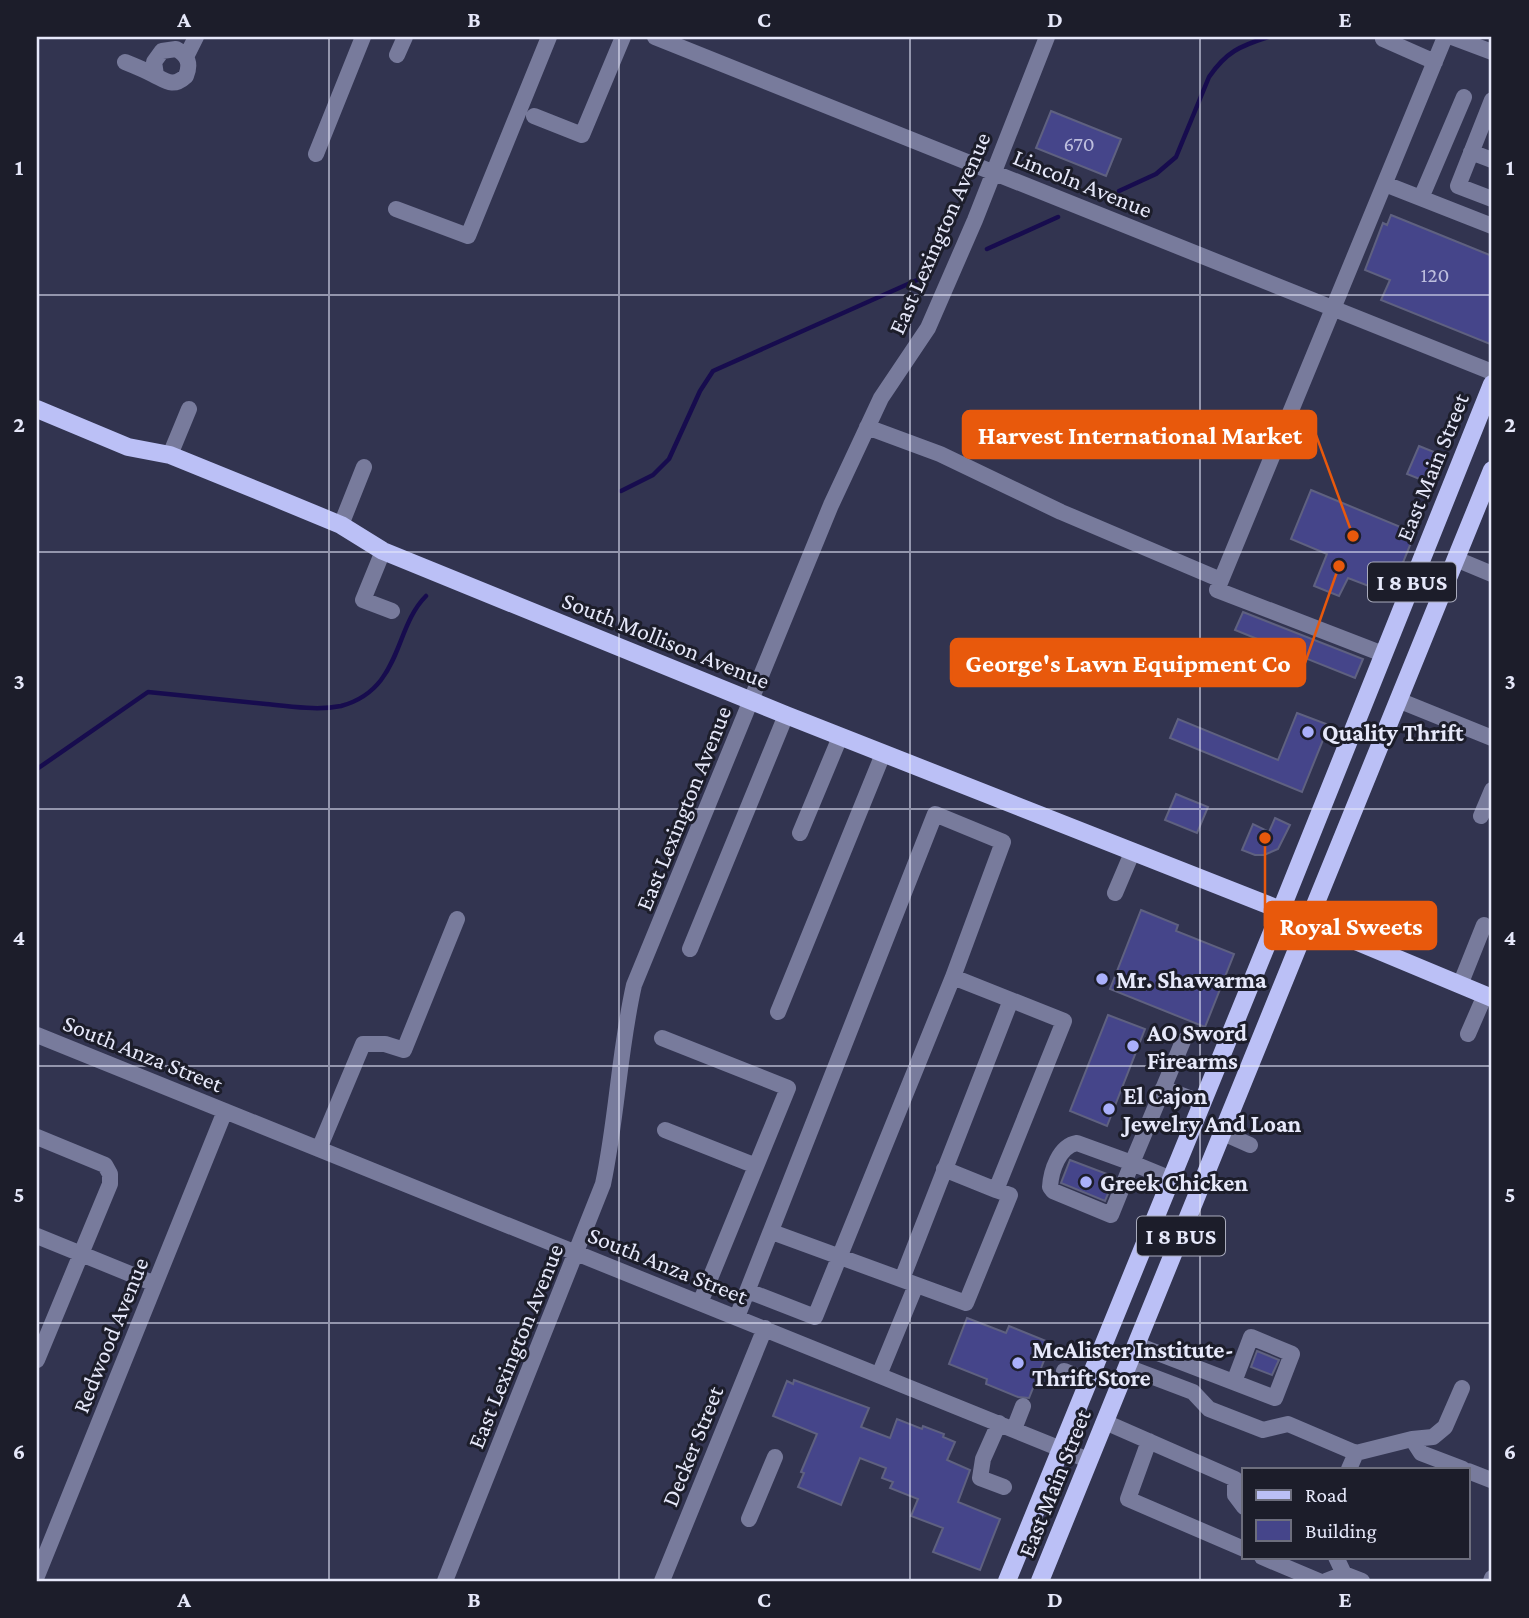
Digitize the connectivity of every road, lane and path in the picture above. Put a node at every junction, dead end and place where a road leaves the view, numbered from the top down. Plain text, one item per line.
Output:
1 (196, 37) edge
2 (363, 37) edge
3 (405, 37) edge
4 (549, 37) edge
5 (624, 37) edge
6 (655, 37) edge
7 (1047, 37) edge
8 (1384, 37) edge
9 (1444, 37) edge
10 (1452, 37) edge
11 (694, 44) edge
12 (1492, 52) edge
13 (397, 55) dead end
14 (186, 57) junction
15 (125, 62) dead end
16 (1435, 62) junction
17 (156, 75) junction
18 (1464, 97) dead end
19 (1491, 108) edge
20 (534, 116) dead end
21 (1471, 152) junction
22 (316, 154) dead end
23 (1492, 160) edge
24 (993, 171) junction
25 (1385, 184) junction
26 (1421, 198) junction
27 (1492, 200) edge
28 (396, 209) dead end
29 (1492, 226) edge
30 (1334, 309) junction
31 (1492, 372) edge
32 (1492, 384) edge
33 (37, 409) edge
34 (189, 409) dead end
35 (867, 427) junction
36 (170, 455) junction
37 (365, 467) dead end
38 (1492, 470) edge
39 (341, 524) junction
40 (1426, 547) junction
41 (383, 551) junction
42 (1455, 559) junction
43 (1492, 574) edge
44 (1221, 580) junction
45 (392, 611) dead end
46 (1383, 654) junction
47 (1398, 700) junction
48 (751, 701) junction
49 (786, 715) junction
50 (840, 737) junction
51 (1492, 738) edge
52 (883, 754) junction
53 (1492, 790) edge
54 (1481, 816) dead end
55 (800, 833) dead end
56 (1132, 853) junction
57 (1115, 893) dead end
58 (1281, 910) junction
59 (457, 919) dead end
60 (1309, 922) junction
61 (1484, 925) dead end
62 (690, 949) dead end
63 (953, 977) junction
64 (1460, 985) junction
65 (1489, 996) edge
66 (1011, 1000) junction
67 (778, 1012) dead end
68 (1468, 1034) dead end
69 (37, 1035) edge
70 (662, 1038) dead end
71 (1183, 1041) dead end
72 (1163, 1088) junction
73 (1202, 1103) junction
74 (225, 1111) junction
75 (665, 1130) dead end
76 (1223, 1133) junction
77 (37, 1137) edge
78 (1250, 1144) dead end
79 (319, 1149) junction
80 (1132, 1163) junction
81 (756, 1166) junction
82 (944, 1169) junction
83 (1171, 1179) junction
84 (996, 1190) junction
85 (772, 1232) junction
86 (37, 1236) edge
87 (80, 1253) junction
88 (577, 1253) junction
89 (841, 1256) junction
90 (909, 1282) junction
91 (155, 1284) junction
92 (748, 1291) junction
93 (700, 1303) junction
94 (737, 1317) junction
95 (765, 1328) junction
96 (1137, 1345) junction
97 (37, 1360) edge
98 (1128, 1367) junction
99 (1064, 1371) dead end
100 (879, 1375) junction
101 (1088, 1381) junction
102 (1234, 1382) dead end
103 (1462, 1388) dead end
104 (1023, 1406) dead end
105 (1105, 1422) junction
106 (1006, 1426) junction
107 (1412, 1438) junction
108 (1149, 1441) junction
109 (1061, 1448) junction
110 (1356, 1452) junction
111 (775, 1457) dead end
112 (1088, 1460) junction
113 (1349, 1468) edge
114 (1461, 1468) edge
115 (1470, 1472) edge
116 (1491, 1480) edge
117 (1004, 1487) dead end
118 (1242, 1504) edge
119 (749, 1519) dead end
120 (1242, 1548) edge
121 (1264, 1558) edge
122 (1336, 1558) edge
123 (1344, 1574) junction
124 (37, 1576) edge
125 (445, 1581) edge
126 (662, 1581) edge
127 (1007, 1581) edge
128 (1040, 1581) edge
129 (1319, 1581) edge
130 (1326, 1581) edge
131 (1362, 1581) edge

1 - 14 street
2 - 22 street
3 - 13 street
4 - 28 street
5 - 20 street
6 - 11 street, Lincoln Avenue
7 - 24 street, East Lexington Avenue
8 - 16 street
9 - 16 street
10 - 12 street
11 - 24 street, Lincoln Avenue
14 - 17 street
14 - 17 street
15 - 17 street
16 - 25 street
18 - 26 street
19 - 21 street
21 - 23 street
21 - 27 street
24 - 30 street, Lincoln Avenue
24 - 35 street, East Lexington Avenue
25 - 26 street
25 - 30 street
26 - 29 street
30 - 31 street, Lincoln Avenue
30 - 44 street
32 - 40 main road, East Main Street / I 8 BUS
33 - 36 main road, South Mollison Avenue
34 - 36 street
35 - 44 street
35 - 48 street, East Lexington Avenue
36 - 39 main road, South Mollison Avenue
37 - 39 street
38 - 42 main road, East Main Street / I 8 BUS
39 - 41 main road, South Mollison Avenue
40 - 42 main road
40 - 46 main road, East Main Street / I 8 BUS
41 - 45 street
41 - 48 main road, South Mollison Avenue
42 - 43 street
42 - 47 main road, East Main Street / I 8 BUS
44 - 46 street
46 - 58 main road, East Main Street / I 8 BUS
47 - 51 street
47 - 60 main road, East Main Street / I 8 BUS
48 - 49 main road, South Mollison Avenue
48 - 88 street, East Lexington Avenue
49 - 50 main road, South Mollison Avenue
49 - 62 street
50 - 52 main road, South Mollison Avenue
50 - 55 street
52 - 56 main road, South Mollison Avenue
52 - 67 street
53 - 54 street
56 - 57 street
56 - 58 main road, South Mollison Avenue
58 - 60 main road, South Mollison Avenue
58 - 73 main road, East Main Street / I 8 BUS
59 - 79 street
60 - 64 main road, South Mollison Avenue
60 - 76 main road, East Main Street / I 8 BUS
61 - 64 street
63 - 66 street
63 - 85 street
63 - 89 street
64 - 65 main road, South Mollison Avenue
65 - 68 street
66 - 82 street
66 - 84 street
69 - 74 street, South Anza Street
70 - 81 street
71 - 72 street
72 - 73 street
72 - 80 street
73 - 83 main road, East Main Street / I 8 BUS
74 - 79 street, South Anza Street
74 - 91 street, Redwood Avenue
75 - 81 street
76 - 78 street
76 - 96 main road, East Main Street / I 8 BUS
77 - 87 street
79 - 88 street, South Anza Street
80 - 80 street
80 - 83 street
81 - 93 street
82 - 84 street
82 - 90 street
83 - 101 main road, East Main Street / I 8 BUS
84 - 90 street
85 - 89 street
85 - 92 street
86 - 87 street
87 - 91 street
87 - 97 street
88 - 93 street, South Anza Street
88 - 125 street, East Lexington Avenue
89 - 90 street
89 - 92 street
90 - 100 street
91 - 124 street, Redwood Avenue
92 - 94 street
93 - 94 street, South Anza Street
94 - 95 street, South Anza Street
95 - 100 street, South Anza Street
95 - 126 street, Decker Street
96 - 98 main road, East Main Street / I 8 BUS
96 - 102 street
98 - 105 main road, East Main Street / I 8 BUS
98 - 110 street
99 - 101 street
100 - 106 street, South Anza Street
101 - 109 main road, East Main Street / I 8 BUS
103 - 107 street
104 - 106 street
105 - 108 street
105 - 112 main road, East Main Street / I 8 BUS
106 - 109 street, South Anza Street
106 - 117 street
107 - 110 street
107 - 114 street
108 - 118 street
108 - 120 street
109 - 112 street, South Anza Street
109 - 127 main road, East Main Street / I 8 BUS
110 - 113 street
111 - 119 street
112 - 128 main road, East Main Street / I 8 BUS
115 - 116 street
121 - 129 street
122 - 123 street
123 - 130 street
123 - 131 street

